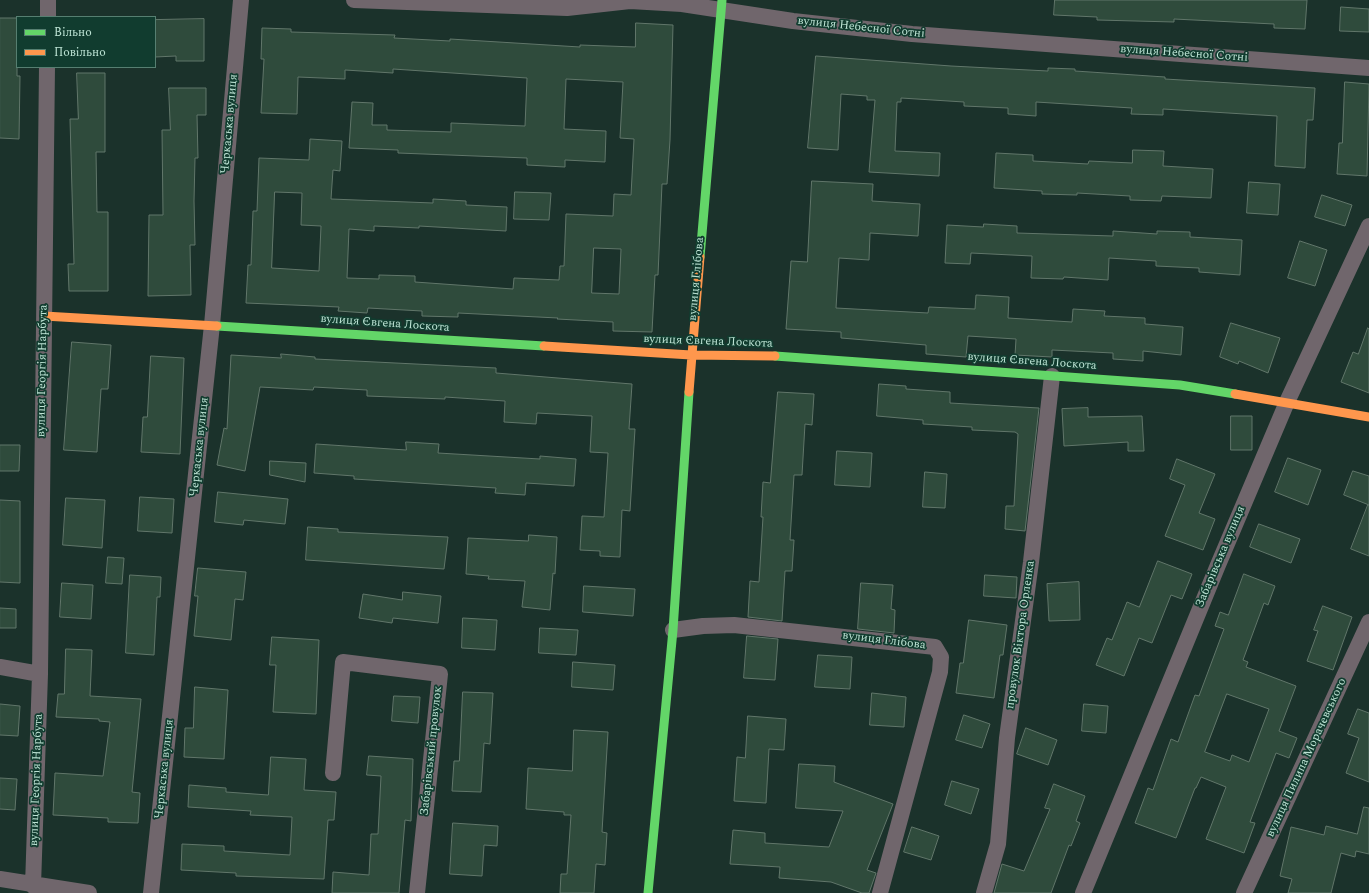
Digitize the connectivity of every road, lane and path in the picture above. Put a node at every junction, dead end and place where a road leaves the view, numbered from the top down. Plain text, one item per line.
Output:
1 (48, 0) edge
2 (241, 0) edge
3 (354, 0) edge
4 (721, 5) edge
5 (48, 16) edge
6 (47, 68) edge
7 (1369, 68) edge
8 (1369, 226) edge
9 (44, 316) junction
10 (212, 325) junction
11 (690, 355) junction
12 (1052, 376) junction
13 (1288, 402) junction
14 (1369, 417) edge
15 (1369, 622) edge
16 (673, 630) junction
17 (0, 667) edge
18 (40, 674) junction
19 (333, 773) dead end
20 (0, 879) edge
21 (33, 886) junction
22 (89, 893) edge
23 (151, 893) edge
24 (417, 893) edge
25 (648, 893) edge
26 (880, 893) edge
27 (984, 893) edge
28 (1083, 893) edge
29 (1244, 893) edge

1 - 5 street
2 - 10 street, Черкаська вулиця
3 - 4 street, вулиця Небесної Сотні
4 - 7 street, вулиця Небесної Сотні
4 - 11 street, вулиця Глібова
6 - 9 street, вулиця Георгія Нарбута
8 - 13 street, Забарівська вулиця
9 - 10 street, вулиця Євгена Лоскота
9 - 18 street, вулиця Георгія Нарбута
10 - 11 street, вулиця Євгена Лоскота
10 - 23 street, Черкаська вулиця
11 - 12 street, вулиця Євгена Лоскота
11 - 16 street, вулиця Глібова
12 - 13 street, вулиця Євгена Лоскота
12 - 27 street, провулок Віктора Орленка
13 - 14 street, вулиця Євгена Лоскота
13 - 28 street, Забарівська вулиця
15 - 29 street, вулиця Пилипа Морачевського
16 - 25 street, вулиця Глібова
16 - 26 street, вулиця Глібова
17 - 18 street
18 - 21 street, вулиця Георгія Нарбута
19 - 24 street, Забарівський провулок
20 - 21 street
21 - 22 street

